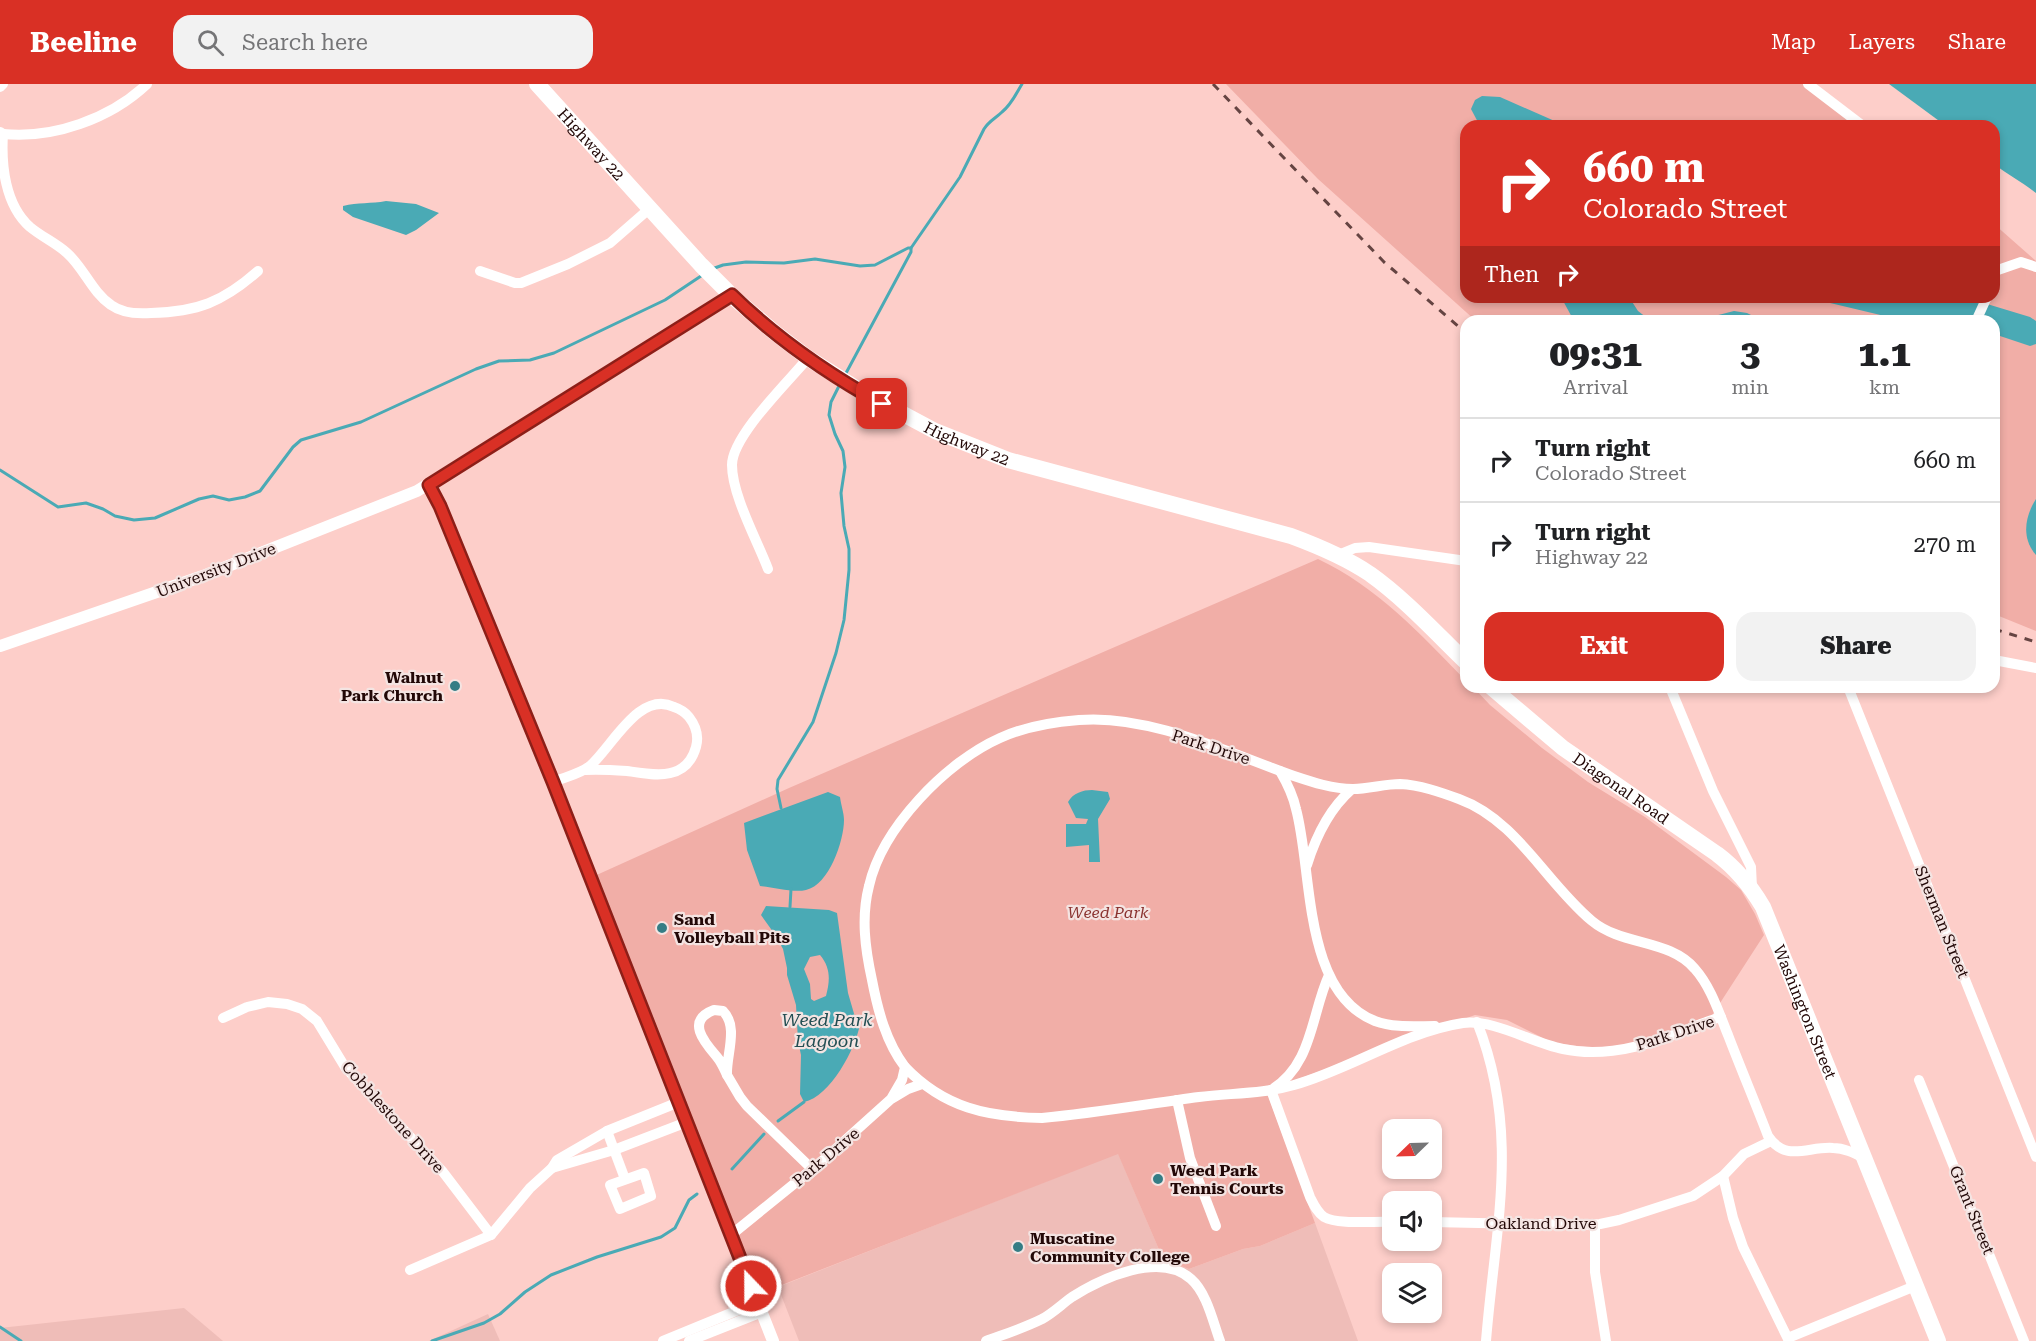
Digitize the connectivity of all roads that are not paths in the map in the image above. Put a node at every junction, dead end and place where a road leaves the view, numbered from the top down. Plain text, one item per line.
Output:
1 (147, 84) edge
2 (537, 84) edge
3 (1808, 84) edge
4 (1855, 120) edge
5 (2, 133) edge
6 (649, 209) junction
7 (2036, 267) edge
8 (2000, 270) edge
9 (258, 271) dead end
10 (480, 271) dead end
11 (732, 295) junction
12 (808, 358) junction
13 (429, 485) junction
14 (1338, 555) junction
15 (1460, 560) edge
16 (768, 569) dead end
17 (0, 646) edge
18 (1460, 656) edge
19 (2000, 661) edge
20 (2036, 668) edge
21 (1498, 693) edge
22 (1672, 693) edge
23 (1850, 693) edge
24 (585, 770) junction
25 (1280, 771) junction
26 (553, 782) junction
27 (1352, 789) junction
28 (1305, 870) junction
29 (1752, 888) junction
30 (1329, 975) junction
31 (1721, 1017) junction
32 (223, 1018) dead end
33 (1477, 1022) junction
34 (1444, 1026) junction
35 (1298, 1063) junction
36 (905, 1067) junction
37 (727, 1075) junction
38 (1311, 1080) junction
39 (1919, 1080) dead end
40 (922, 1084) junction
41 (1270, 1090) junction
42 (891, 1099) junction
43 (1177, 1100) junction
44 (679, 1102) junction
45 (687, 1122) junction
46 (607, 1131) junction
47 (1771, 1141) junction
48 (614, 1150) junction
49 (2036, 1156) edge
50 (1864, 1158) junction
51 (552, 1168) junction
52 (812, 1169) junction
53 (1723, 1176) junction
54 (625, 1179) dead end
55 (1382, 1222) edge
56 (1442, 1222) edge
57 (1500, 1223) junction
58 (1595, 1225) junction
59 (1215, 1226) dead end
60 (490, 1235) junction
61 (731, 1235) junction
62 (410, 1270) dead end
63 (1915, 1286) junction
64 (760, 1307) junction
65 (1788, 1339) edge
66 (663, 1341) edge
67 (689, 1341) edge
68 (773, 1341) edge
69 (986, 1341) edge
70 (1220, 1341) edge
71 (1485, 1341) edge
72 (1606, 1341) edge
73 (1938, 1341) edge
74 (2024, 1341) edge

1 - 5 street
2 - 6 main road, Highway 22
3 - 4 street
5 - 9 street
6 - 10 street
6 - 11 main road, Highway 22
7 - 8 street
11 - 12 main road, Highway 22
11 - 13 street, University Drive
12 - 14 main road, Highway 22
12 - 16 street
13 - 17 street, University Drive
13 - 26 street
14 - 15 street
14 - 18 main road
19 - 20 street
21 - 29 main road, Diagonal Road
22 - 29 street, Washington Street
23 - 49 street, Sherman Street
24 - 24 street
24 - 26 street
25 - 27 street, Park Drive
25 - 28 street
25 - 36 street, Park Drive
26 - 44 street
27 - 28 street
27 - 31 street, Park Drive
28 - 30 street
29 - 50 main road, Washington Street
30 - 34 street
30 - 35 street
31 - 33 street, Park Drive
31 - 47 street, Park Drive
32 - 60 street, Cobblestone Drive
33 - 34 street, Park Drive
33 - 57 street
34 - 38 street, Park Drive
35 - 38 street
35 - 41 street
36 - 40 street, Park Drive
36 - 42 street, Park Drive
37 - 37 street
37 - 52 street
38 - 41 street, Park Drive
39 - 74 street, Grant Street
40 - 42 street
40 - 43 street, Park Drive
41 - 43 street, Park Drive
41 - 55 street
42 - 52 street, Park Drive
43 - 59 street
44 - 45 street
44 - 46 street
45 - 48 street
45 - 61 street
46 - 48 street
46 - 51 street
47 - 50 street
47 - 53 street, Oakland Drive
48 - 51 street
48 - 54 street
50 - 63 main road, Washington Street
51 - 60 street
52 - 61 street, Park Drive
53 - 58 street, Oakland Drive
53 - 65 street
56 - 57 street, Oakland Drive
57 - 58 street, Oakland Drive
57 - 71 street
58 - 72 street
60 - 62 street
61 - 64 street
63 - 65 street
63 - 73 main road, Washington Street
64 - 66 street
64 - 67 street
64 - 68 street
69 - 70 street

